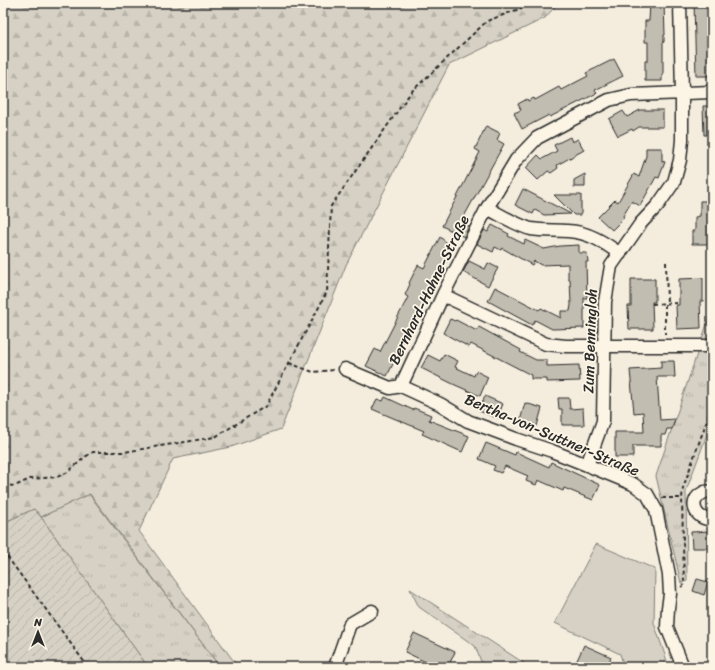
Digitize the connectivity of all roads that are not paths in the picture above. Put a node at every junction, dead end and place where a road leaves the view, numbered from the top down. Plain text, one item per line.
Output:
1 (680, 3) edge
2 (712, 92) edge
3 (682, 93) junction
4 (487, 208) junction
5 (620, 254) junction
6 (443, 295) junction
7 (712, 346) edge
8 (605, 347) junction
9 (345, 369) road end
10 (401, 386) junction
11 (587, 465) junction
12 (712, 492) edge
13 (712, 519) edge
14 (372, 611) dead end
15 (335, 667) edge
16 (683, 667) edge

1 - 3 street, Zum Benningloh
2 - 3 street
3 - 4 street, Bernhard-Hahne-Straße
3 - 5 street, Zum Benningloh
4 - 5 street, Bernhard-Hahne-Straße
4 - 6 street, Bernhard-Hahne-Straße
5 - 8 street, Zum Benningloh
6 - 8 street
6 - 10 street, Bernhard-Hahne-Straße
7 - 8 street
8 - 11 street, Zum Benningloh
9 - 10 street, Bertha-von-Suttner-Straße
10 - 11 street, Bertha-von-Suttner-Straße
11 - 16 street, Bertha-von-Suttner-Straße
12 - 13 street
14 - 15 street

